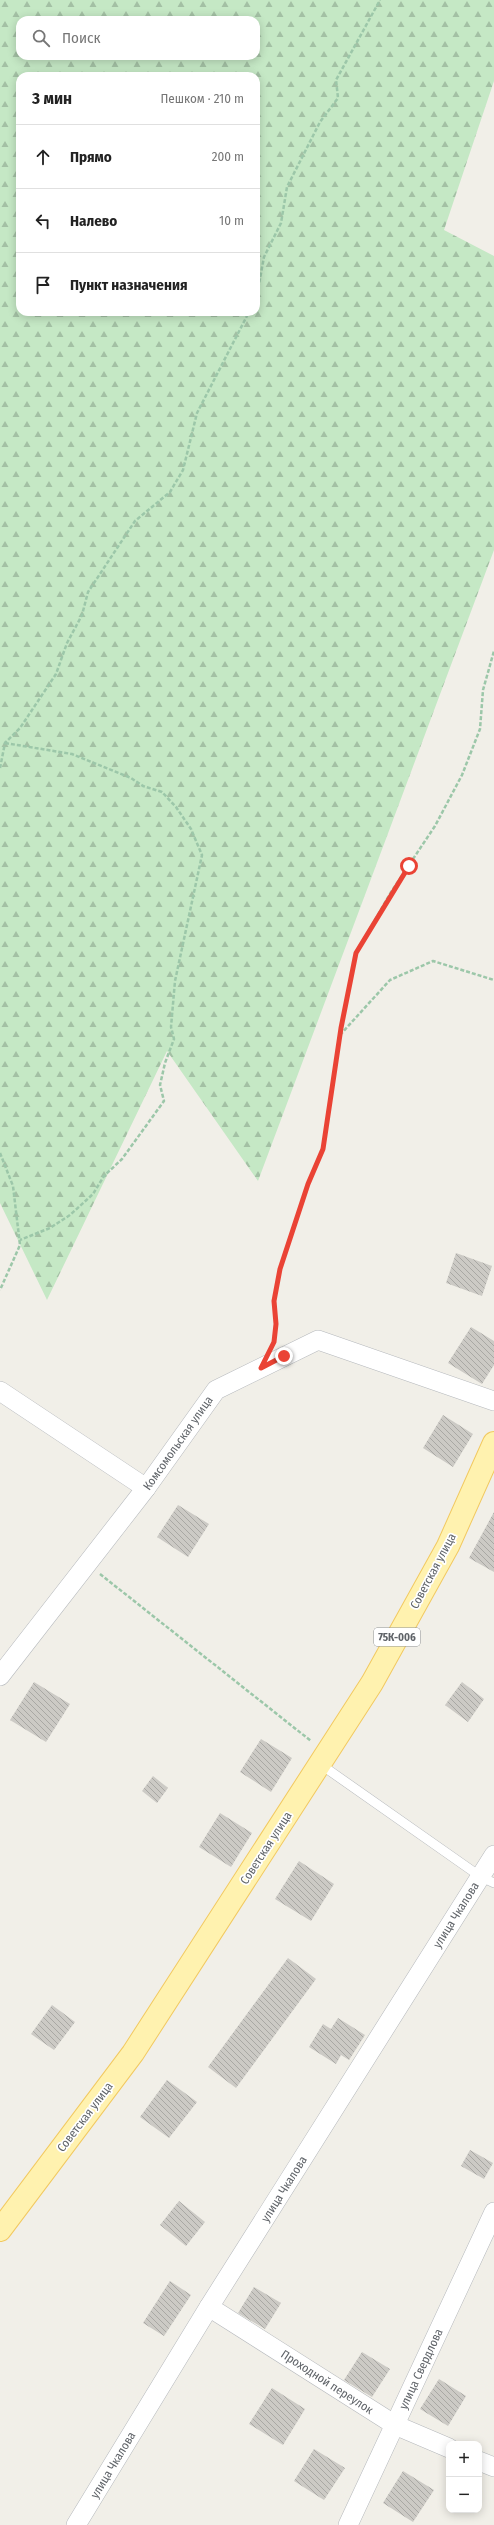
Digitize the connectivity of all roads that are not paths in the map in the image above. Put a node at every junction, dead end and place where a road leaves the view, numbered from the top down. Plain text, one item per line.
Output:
1 (0, 1391) edge
2 (494, 1401) edge
3 (494, 1443) edge
4 (146, 1488) junction
5 (0, 1676) edge
6 (320, 1764) junction
7 (494, 1855) edge
8 (487, 1880) edge
9 (494, 2212) edge
10 (0, 2230) edge
11 (209, 2307) junction
12 (395, 2425) junction
13 (446, 2447) edge
14 (482, 2462) edge
15 (494, 2467) edge
16 (76, 2525) edge
17 (348, 2525) edge

1 - 4 street
2 - 4 street, Комсомольская улица
3 - 6 main road, Советская улица / 75К-006
4 - 5 street, Комсомольская улица
6 - 8 lane
6 - 10 main road, Советская улица / 75К-006
7 - 8 street, улица Чкалова
8 - 11 street, улица Чкалова
9 - 12 street, улица Свердлова
11 - 12 street, Проходной переулок
11 - 16 street, улица Чкалова
12 - 13 street, Проходной переулок
12 - 17 street, улица Свердлова
14 - 15 street

